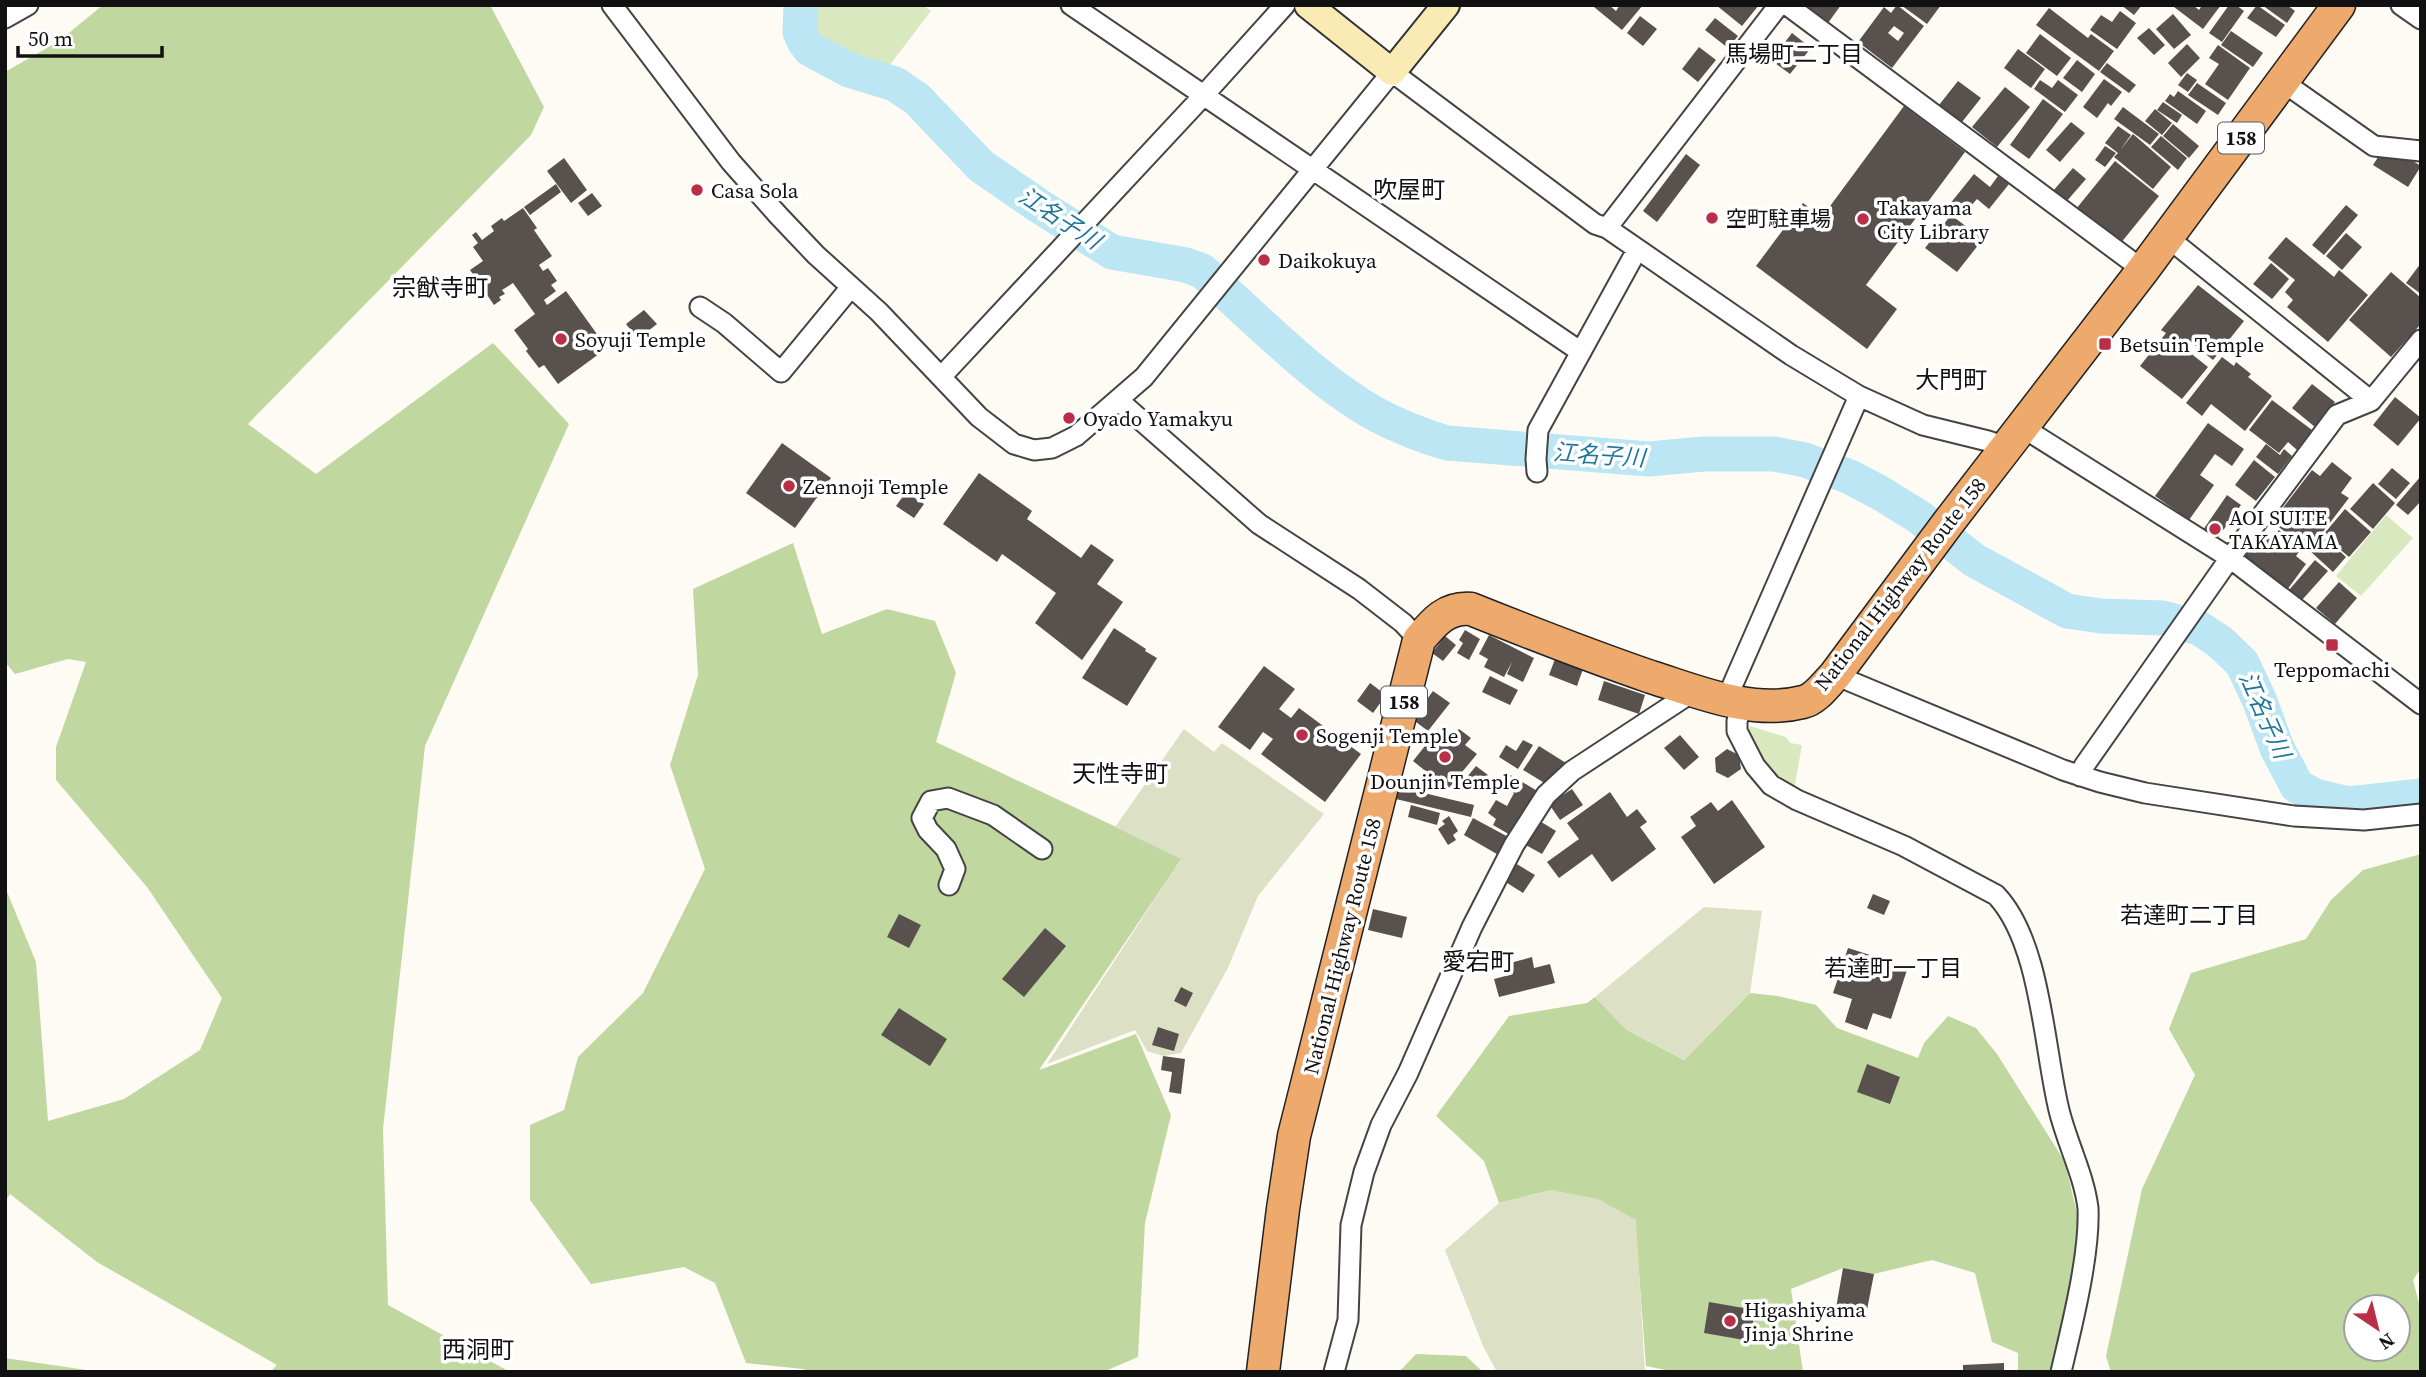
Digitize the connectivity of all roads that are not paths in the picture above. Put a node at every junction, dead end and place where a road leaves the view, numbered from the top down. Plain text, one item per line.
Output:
1 (27, 5) edge
2 (612, 5) edge
3 (1071, 5) edge
4 (1285, 5) edge
5 (1308, 5) edge
6 (1446, 5) edge
7 (1779, 5) edge
8 (1787, 5) edge
9 (2339, 5) edge
10 (2401, 5) edge
11 (5, 18) edge
12 (2421, 19) edge
13 (1392, 72) junction
14 (2283, 82) junction
15 (1203, 96) junction
16 (2421, 151) edge
17 (1313, 169) junction
18 (1607, 228) junction
19 (2167, 237) junction
20 (1637, 250) junction
21 (2143, 270) junction
22 (851, 287) junction
23 (700, 307) dead end
24 (2421, 341) edge
25 (1581, 352) junction
26 (942, 377) junction
27 (1859, 396) junction
28 (1118, 400) junction
29 (2371, 401) junction
30 (2014, 437) junction
31 (1537, 466) dead end
32 (2230, 558) junction
33 (1419, 640) junction
34 (1835, 675) junction
35 (1694, 691) junction
36 (1734, 702) junction
37 (2421, 704) edge
38 (2080, 776) junction
39 (2421, 814) edge
40 (1042, 849) dead end
41 (949, 886) dead end
42 (1264, 1372) edge
43 (1335, 1372) edge
44 (2061, 1372) edge

1 - 11 street
2 - 22 street
3 - 15 street
4 - 15 street
5 - 13 main road
6 - 13 main road
7 - 18 street
8 - 21 street
9 - 14 highway, National Highway Route 158 / 158
10 - 12 street
13 - 17 street
13 - 18 street
14 - 16 street
14 - 19 highway, National Highway Route 158 / 158
15 - 17 street
15 - 26 street
17 - 25 street
17 - 28 street
18 - 20 street
19 - 21 highway, National Highway Route 158 / 158
19 - 29 street
20 - 25 street
20 - 27 street
21 - 30 highway, National Highway Route 158 / 158
22 - 23 street
22 - 26 street
24 - 29 street
25 - 31 street
26 - 28 street
27 - 30 street
27 - 36 street
28 - 33 street
29 - 32 street
30 - 32 street
30 - 34 highway, National Highway Route 158 / 158
32 - 37 street
32 - 38 street
33 - 35 highway, National Highway Route 158 / 158
33 - 42 highway, National Highway Route 158 / 158
34 - 36 highway, National Highway Route 158 / 158
34 - 38 street
35 - 36 highway, National Highway Route 158 / 158
35 - 43 street
36 - 44 street
38 - 39 street
40 - 41 street

